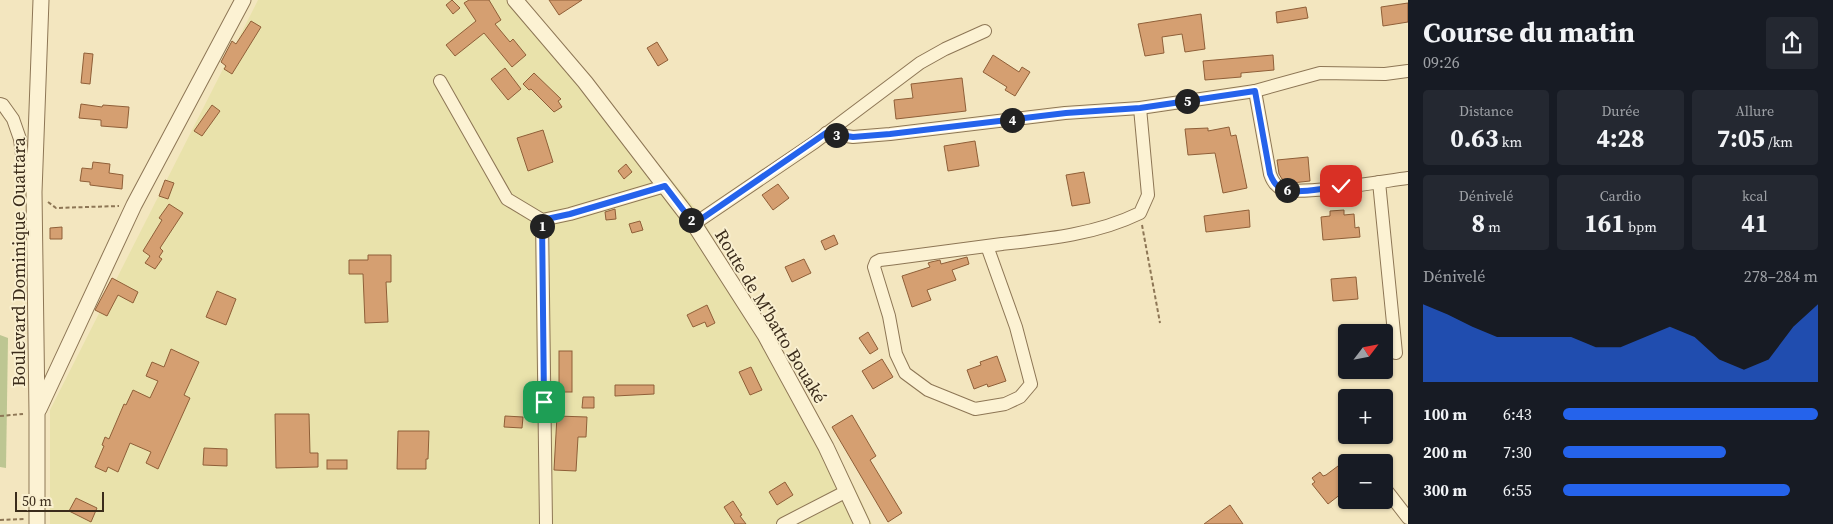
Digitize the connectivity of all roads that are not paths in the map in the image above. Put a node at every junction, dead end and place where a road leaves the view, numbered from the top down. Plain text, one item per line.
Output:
1 (41, 0) edge
2 (243, 0) edge
3 (515, 0) edge
4 (985, 31) dead end
5 (1408, 71) edge
6 (440, 81) dead end
7 (1255, 91) junction
8 (0, 104) edge
9 (1140, 108) junction
10 (826, 133) junction
11 (1408, 178) edge
12 (1379, 182) junction
13 (665, 186) junction
14 (34, 192) junction
15 (542, 220) junction
16 (694, 224) junction
17 (988, 246) junction
18 (1396, 353) dead end
19 (37, 413) junction
20 (846, 491) junction
21 (1393, 499) edge
22 (1408, 518) edge
23 (798, 520) edge
24 (37, 521) edge
25 (546, 524) edge
26 (783, 524) edge
27 (862, 524) edge

1 - 14 street, Boulevard Dominique Ouattara
2 - 19 street
3 - 13 street, Route de M'batto Bouaké
4 - 10 street
5 - 7 street
6 - 15 street
7 - 9 street
7 - 12 street
8 - 14 street
9 - 10 street
9 - 17 street
10 - 16 street
11 - 12 street
12 - 18 street
13 - 15 street
13 - 16 street, Route de M'batto Bouaké
14 - 19 street, Boulevard Dominique Ouattara
15 - 25 street
16 - 20 street, Route de M'batto Bouaké
17 - 17 street
19 - 24 street, Boulevard Dominique Ouattara
20 - 23 street
20 - 27 street, Route de M'batto Bouaké
21 - 22 street
23 - 26 street

